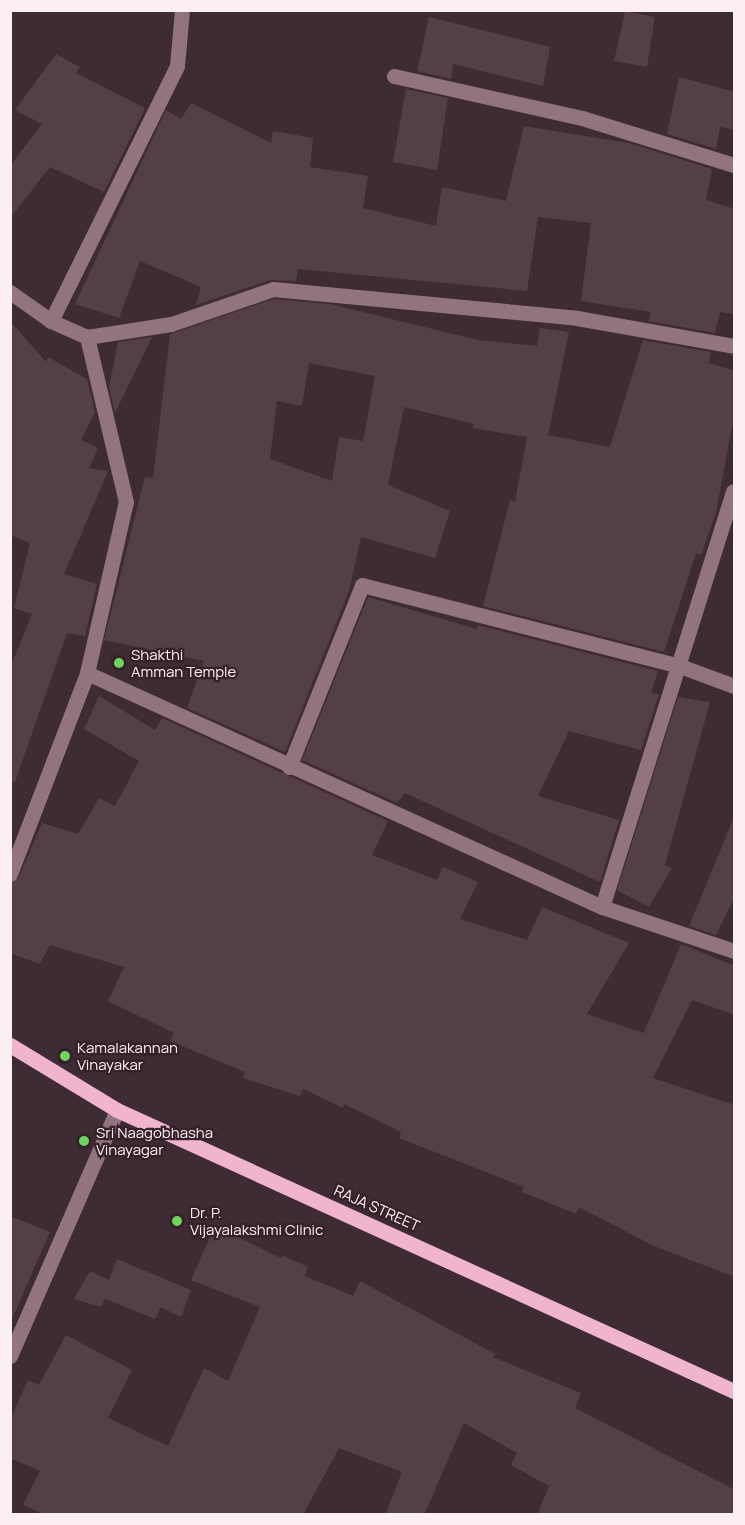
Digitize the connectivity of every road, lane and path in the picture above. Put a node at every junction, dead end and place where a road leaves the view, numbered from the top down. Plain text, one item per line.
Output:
1 (182, 10) edge
2 (394, 76) dead end
3 (735, 165) edge
4 (10, 292) edge
5 (51, 321) junction
6 (87, 337) junction
7 (735, 346) edge
8 (734, 489) edge
9 (680, 666) junction
10 (87, 673) junction
11 (735, 686) edge
12 (290, 767) junction
13 (10, 874) edge
14 (602, 907) junction
15 (735, 951) edge
16 (10, 1045) edge
17 (117, 1110) junction
18 (10, 1356) edge
19 (735, 1391) edge

1 - 5 street
2 - 3 street
4 - 5 street
5 - 6 street
6 - 7 street
6 - 10 street
8 - 9 street
9 - 11 street
9 - 12 street
9 - 14 street
10 - 12 street
10 - 13 street
12 - 14 street
14 - 15 street
16 - 17 main road, RAJA STREET
17 - 18 street
17 - 19 main road, RAJA STREET

